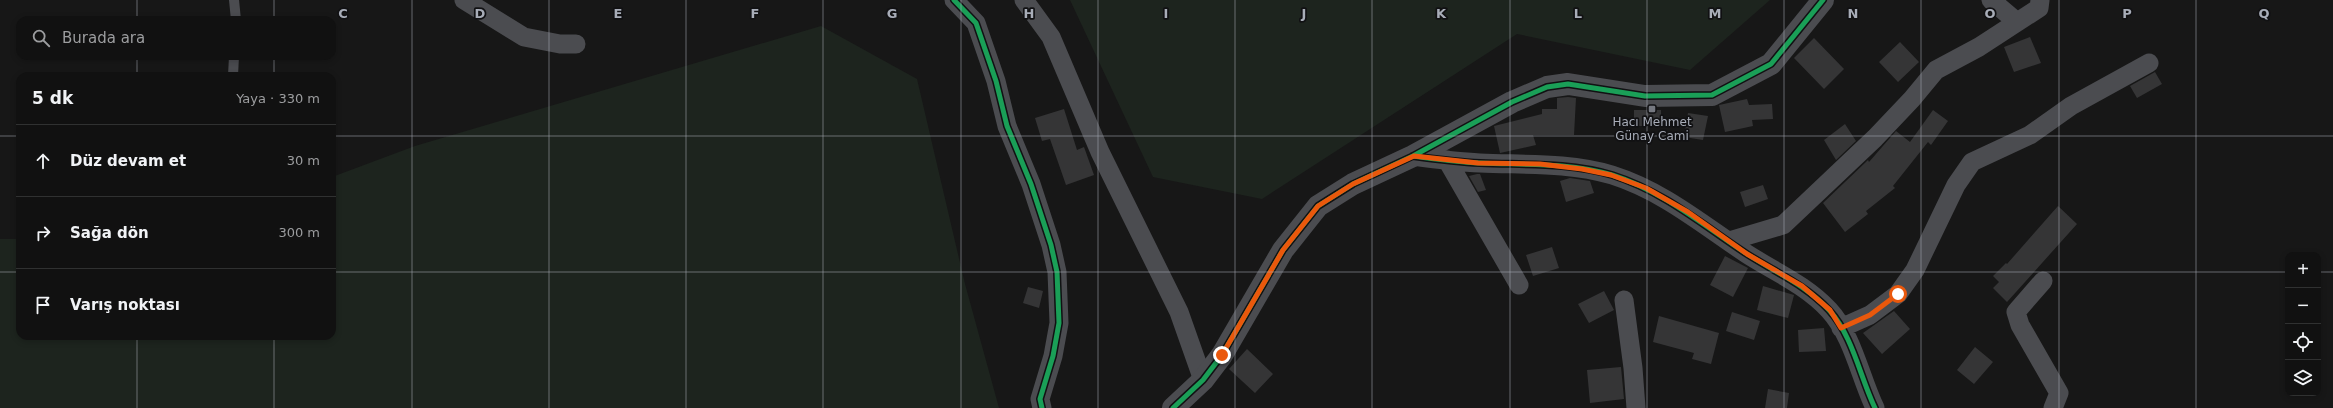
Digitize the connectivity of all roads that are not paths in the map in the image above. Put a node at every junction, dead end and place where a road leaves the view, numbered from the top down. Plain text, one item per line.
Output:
1 (234, 0) edge
2 (464, 0) edge
3 (954, 0) edge
4 (1024, 0) edge
5 (1822, 0) edge
6 (1991, 0) edge
7 (2040, 0) edge
8 (236, 16) edge
9 (2017, 22) junction
10 (576, 44) dead end
11 (234, 60) edge
12 (2149, 63) dead end
13 (233, 72) edge
14 (1414, 156) junction
15 (1447, 160) junction
16 (1729, 241) junction
17 (2043, 281) dead end
18 (1519, 285) dead end
19 (1624, 300) dead end
20 (1841, 328) junction
21 (1203, 380) junction
22 (1178, 406) edge
23 (1042, 408) edge
24 (1636, 408) edge
25 (1874, 408) edge
26 (2053, 408) edge

1 - 8 lane
2 - 10 street
3 - 23 street
4 - 21 street
5 - 14 street
6 - 9 street
7 - 9 street
9 - 16 street
11 - 13 lane
12 - 20 street
14 - 15 street
14 - 21 street
15 - 16 street
15 - 18 street
16 - 20 street
17 - 26 street
19 - 24 street
20 - 25 street
21 - 22 street

